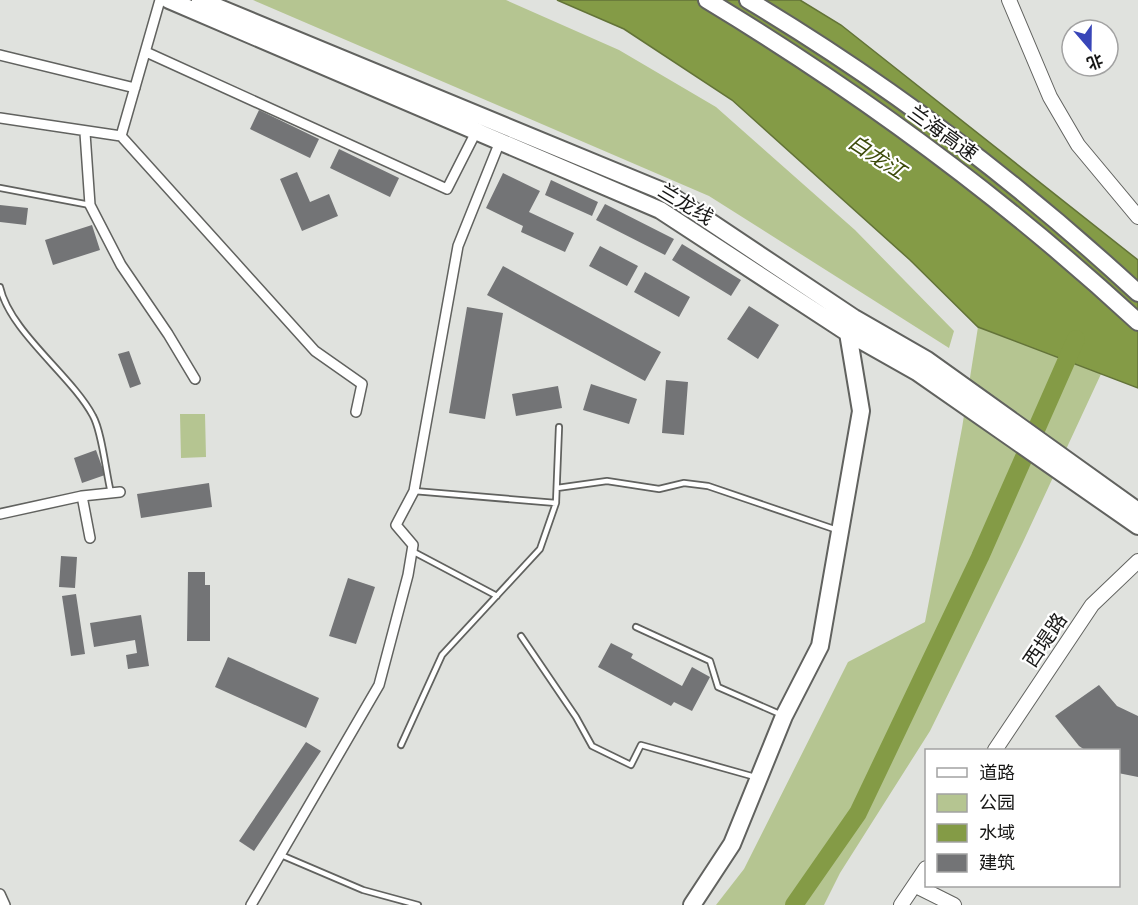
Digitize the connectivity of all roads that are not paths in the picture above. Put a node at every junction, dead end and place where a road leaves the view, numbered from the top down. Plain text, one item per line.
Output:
1 (160, 0) edge
2 (169, 0) edge
3 (200, 0) edge
4 (707, 0) edge
5 (748, 0) edge
6 (1009, 0) edge
7 (146, 52) junction
8 (0, 55) edge
9 (135, 88) junction
10 (0, 118) edge
11 (480, 124) junction
12 (85, 133) junction
13 (502, 134) junction
14 (121, 136) junction
15 (0, 188) edge
16 (90, 205) junction
17 (1138, 217) edge
18 (0, 287) edge
19 (1138, 293) edge
20 (1138, 322) edge
21 (851, 325) junction
22 (195, 379) dead end
23 (356, 412) dead end
24 (559, 427) dead end
25 (557, 488) junction
26 (414, 491) junction
27 (115, 492) joint
28 (82, 496) junction
29 (556, 503) junction
30 (1129, 510) edge
31 (0, 514) edge
32 (1138, 526) edge
33 (840, 531) junction
34 (90, 538) dead end
35 (412, 551) junction
36 (1138, 561) edge
37 (497, 596) junction
38 (636, 627) dead end
39 (521, 636) dead end
40 (784, 716) junction
41 (401, 745) dead end
42 (996, 749) edge
43 (759, 778) junction
44 (281, 855) junction
45 (925, 871) edge
46 (916, 886) junction
47 (0, 894) edge
48 (952, 904) edge
49 (5, 905) edge
50 (251, 905) edge
51 (418, 905) edge
52 (692, 905) edge
53 (901, 905) edge

1 - 7 street
2 - 11 highway, 兰龙线
3 - 11 highway, 兰龙线
4 - 20 highway, 兰海高速
5 - 19 highway, 兰海高速
6 - 17 street
7 - 9 street
7 - 11 street
8 - 9 street
9 - 14 street
10 - 12 street
11 - 13 highway, 兰龙线
12 - 14 street
12 - 16 street
13 - 21 highway, 兰龙线
13 - 26 street
14 - 23 street
15 - 16 lane
16 - 22 street
18 - 27 lane
21 - 30 highway, 兰龙线
21 - 33 highway
24 - 25 lane
25 - 29 lane
25 - 33 lane
26 - 29 lane
26 - 35 street
27 - 28 street
28 - 31 street
28 - 34 street
29 - 37 lane
30 - 32 highway, 兰龙线
33 - 40 highway
35 - 37 lane
35 - 44 street
36 - 42 street, 西堤路
37 - 41 lane
38 - 40 lane
39 - 43 lane
40 - 43 highway
43 - 52 highway
44 - 50 street
44 - 51 lane
45 - 46 street
46 - 48 street
46 - 53 street
47 - 49 street

